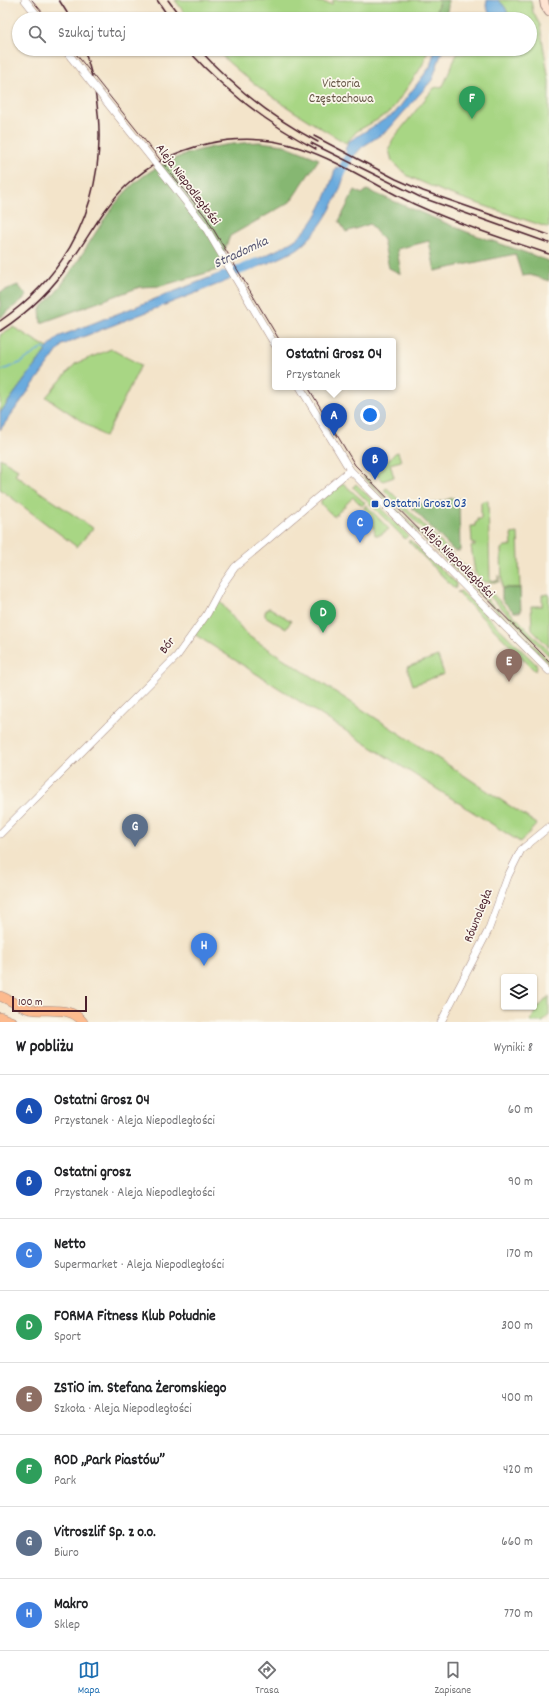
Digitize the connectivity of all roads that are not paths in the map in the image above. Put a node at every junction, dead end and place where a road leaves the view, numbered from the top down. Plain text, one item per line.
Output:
1 (25, 0) edge
2 (544, 0) edge
3 (34, 12) edge
4 (549, 12) edge
5 (70, 56) edge
6 (272, 340) edge
7 (302, 390) edge
8 (350, 470) junction
9 (549, 671) edge
10 (549, 827) edge
11 (0, 834) edge
12 (0, 996) edge
13 (0, 1017) edge
14 (13, 1022) edge
15 (83, 1022) edge
16 (441, 1022) edge

1 - 3 street
2 - 4 main road
5 - 6 street, Aleja Niepodległości, bridge
7 - 8 street, Aleja Niepodległości
8 - 9 street, Aleja Niepodległości
8 - 11 street, Bór
10 - 16 street, Równoległa
12 - 15 main road
13 - 14 main road

